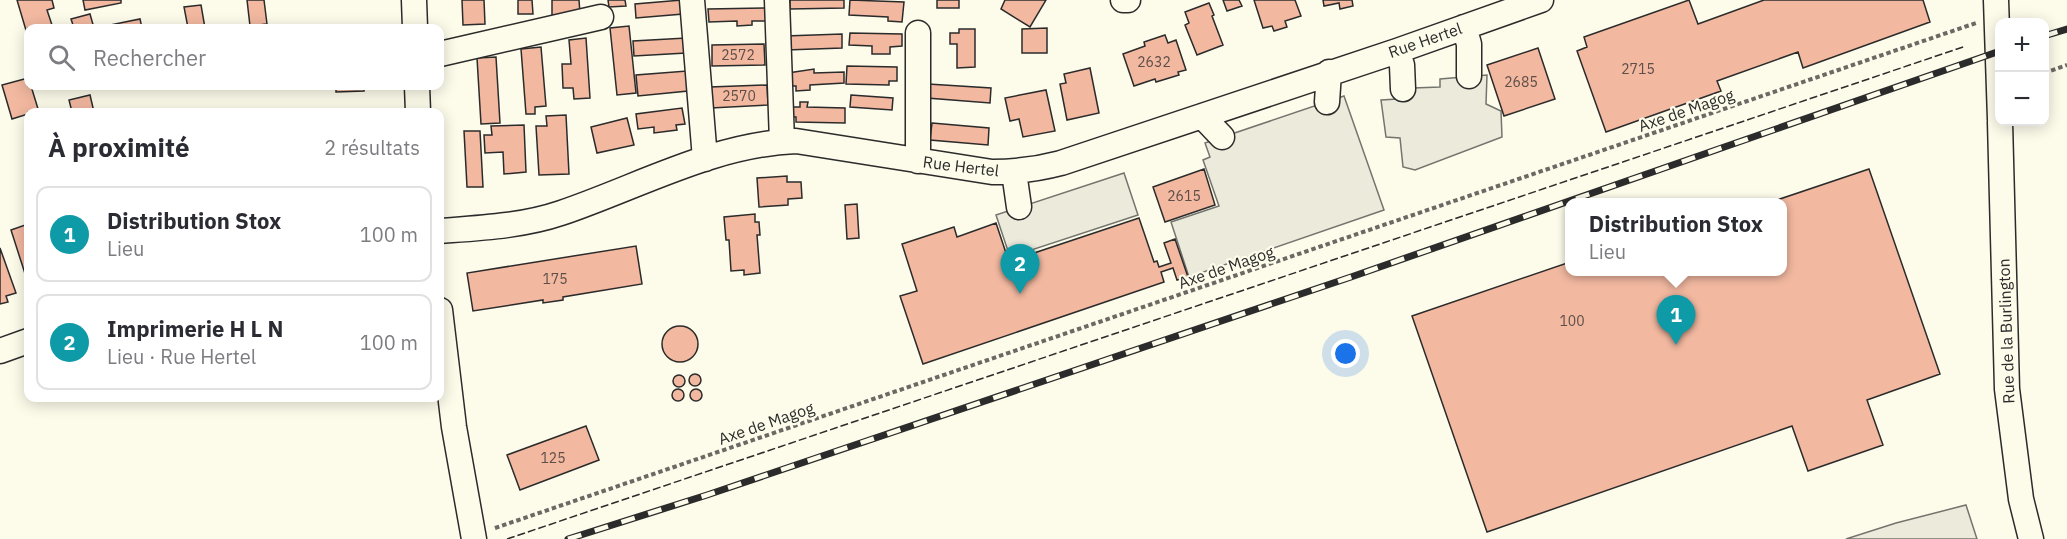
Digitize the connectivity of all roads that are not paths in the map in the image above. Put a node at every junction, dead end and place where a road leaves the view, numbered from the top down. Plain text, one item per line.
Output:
1 (414, 0) edge
2 (692, 0) edge
3 (777, 0) edge
4 (1123, 0) edge
5 (1128, 0) edge
6 (1541, 0) edge
7 (1996, 8) edge
8 (601, 17) dead end
9 (415, 24) edge
10 (1464, 27) junction
11 (918, 33) dead end
12 (1396, 51) junction
13 (444, 53) edge
14 (1329, 72) junction
15 (1998, 72) edge
16 (1469, 76) dead end
17 (1403, 89) dead end
18 (417, 90) edge
19 (1327, 102) dead end
20 (418, 108) edge
21 (1202, 116) junction
22 (2000, 126) edge
23 (1222, 137) dead end
24 (782, 142) junction
25 (705, 159) junction
26 (918, 161) junction
27 (1014, 172) junction
28 (1019, 207) dead end
29 (444, 231) edge
30 (24, 342) edge
31 (444, 343) edge
32 (0, 351) edge
33 (474, 537) edge
34 (2031, 539) edge

1 - 9 street
2 - 25 street
3 - 24 street
4 - 5 street
6 - 10 street, Rue Hertel
7 - 15 street, Rue de la Burlington
8 - 13 street
10 - 12 street, Rue Hertel
10 - 16 street
11 - 26 street
12 - 14 street, Rue Hertel
12 - 17 street
14 - 19 street
14 - 21 street, Rue Hertel
18 - 20 street
21 - 23 street
21 - 27 street, Rue Hertel
22 - 34 street, Rue de la Burlington
24 - 25 street, Rue Hertel
24 - 26 street, Rue Hertel
25 - 29 street, Rue Hertel
26 - 27 street, Rue Hertel
27 - 28 street
30 - 32 street
31 - 33 street

